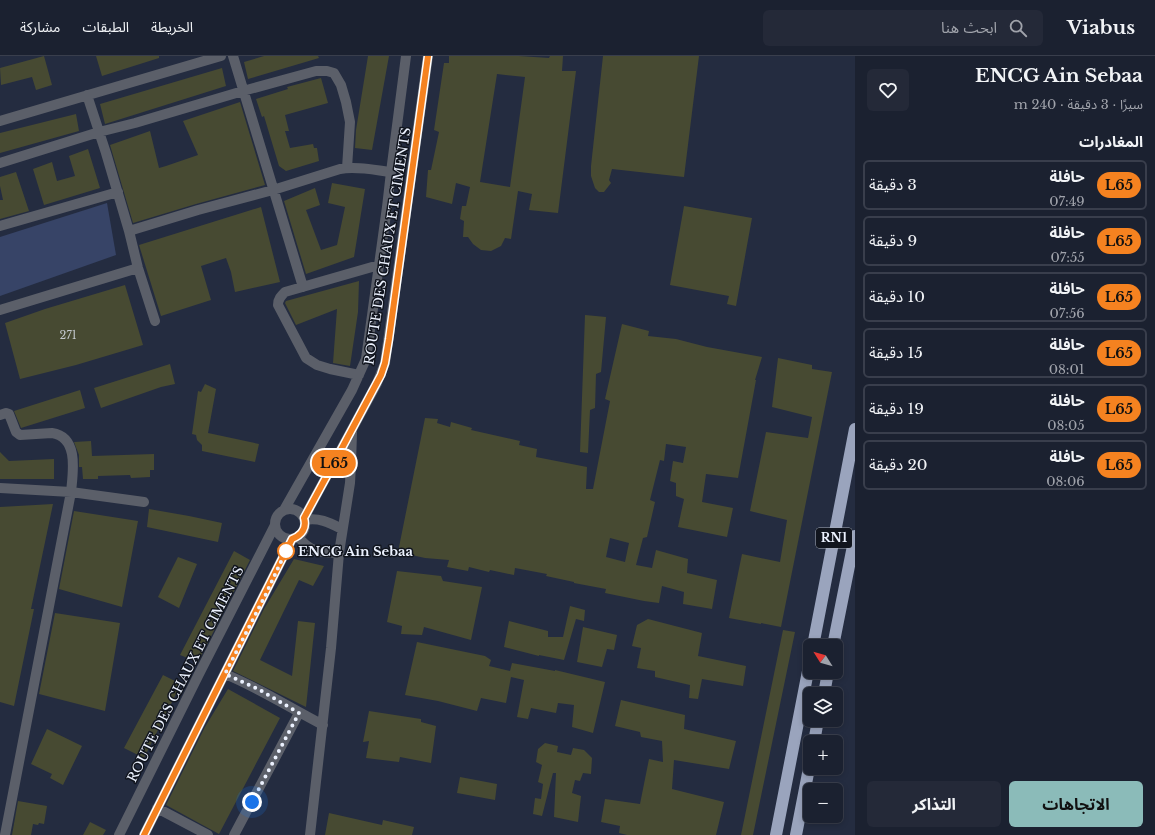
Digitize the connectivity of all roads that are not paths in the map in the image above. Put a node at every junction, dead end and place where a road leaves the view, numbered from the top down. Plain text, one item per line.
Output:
1 (221, 56) edge
2 (233, 56) edge
3 (406, 56) edge
4 (428, 56) edge
5 (243, 91) junction
6 (87, 95) junction
7 (0, 121) edge
8 (99, 132) junction
9 (0, 162) edge
10 (347, 168) junction
11 (391, 172) junction
12 (273, 190) junction
13 (118, 192) junction
14 (0, 226) edge
15 (129, 230) junction
16 (380, 265) junction
17 (138, 268) junction
18 (303, 287) junction
19 (0, 310) edge
20 (155, 321) dead end
21 (359, 375) junction
22 (0, 415) edge
23 (352, 430) junction
24 (855, 430) edge
25 (0, 488) edge
26 (71, 492) junction
27 (144, 502) dead end
28 (284, 510) junction
29 (304, 519) junction
30 (275, 525) junction
31 (342, 529) junction
32 (855, 536) edge
33 (295, 538) junction
34 (339, 553) junction
35 (814, 639) edge
36 (834, 639) edge
37 (225, 674) junction
38 (806, 679) edge
39 (299, 713) junction
40 (323, 725) junction
41 (808, 775) edge
42 (157, 808) junction
43 (5, 835) edge
44 (118, 835) edge
45 (144, 835) edge
46 (208, 835) edge
47 (234, 835) edge
48 (310, 835) edge
49 (776, 835) edge
50 (796, 835) edge

1 - 6 street
2 - 5 street
3 - 11 street, ROUTE DES CHAUX ET CIMENTS
4 - 23 street, ROUTE DES CHAUX ET CIMENTS
5 - 8 street
5 - 10 street
5 - 12 street
6 - 7 street
6 - 8 street
8 - 9 street
8 - 13 street
10 - 11 street
10 - 12 street
11 - 16 street, ROUTE DES CHAUX ET CIMENTS
12 - 15 street
12 - 18 street
13 - 14 street
13 - 15 street
15 - 17 street
16 - 18 street
16 - 21 street, ROUTE DES CHAUX ET CIMENTS
17 - 19 street
17 - 20 street
18 - 21 street
21 - 28 street, ROUTE DES CHAUX ET CIMENTS
22 - 26 street
23 - 29 street, ROUTE DES CHAUX ET CIMENTS
23 - 31 street
24 - 35 highway, RN1
25 - 26 street
26 - 27 street
26 - 43 street
28 - 29 street
28 - 30 street
29 - 31 street
29 - 33 street
30 - 33 street
30 - 44 street, ROUTE DES CHAUX ET CIMENTS
31 - 34 street
32 - 36 highway, RN1
33 - 34 street
33 - 37 street
34 - 40 street
37 - 39 street
37 - 42 street
38 - 49 highway
39 - 40 street
39 - 47 street
40 - 48 street
41 - 50 highway
42 - 45 street
42 - 46 street

